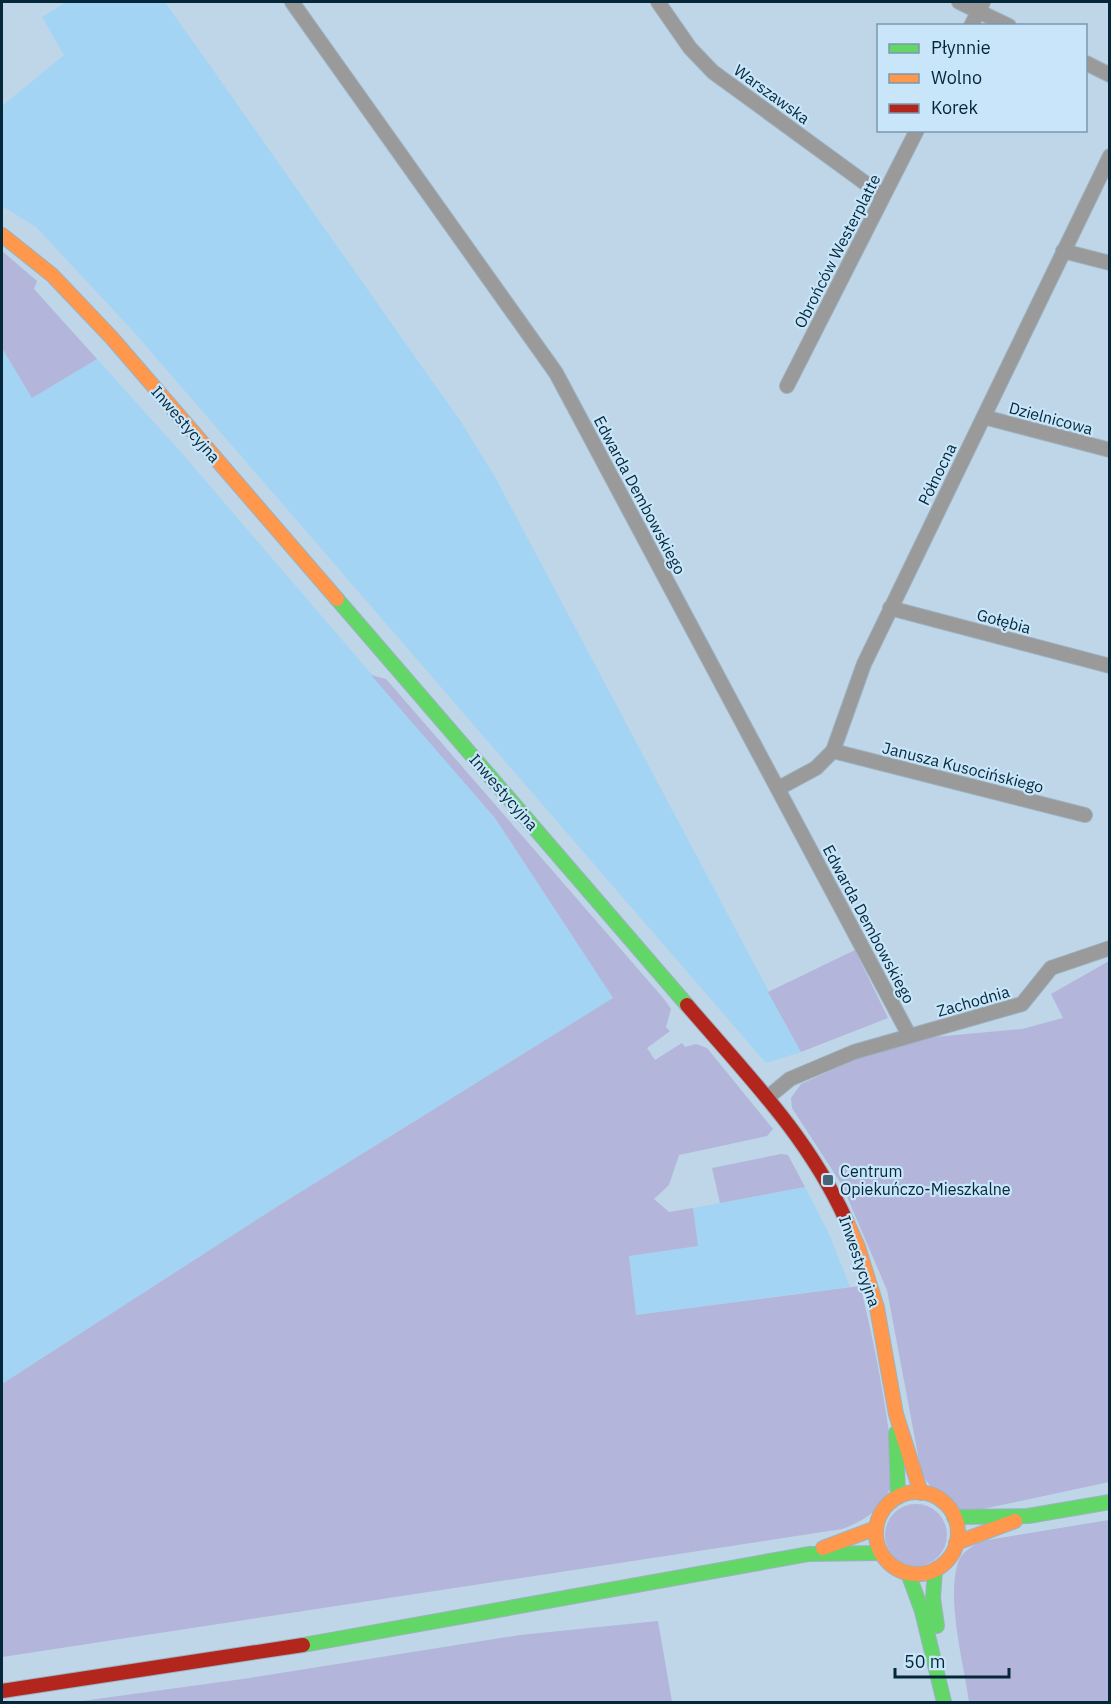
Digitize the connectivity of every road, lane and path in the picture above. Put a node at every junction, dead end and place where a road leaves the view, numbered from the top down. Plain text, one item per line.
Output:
1 (292, 2) edge
2 (658, 2) edge
3 (959, 2) edge
4 (980, 6) edge
5 (972, 24) edge
6 (1006, 24) edge
7 (1087, 64) edge
8 (1110, 75) edge
9 (916, 132) edge
10 (1110, 156) edge
11 (884, 196) junction
12 (2, 235) edge
13 (1064, 251) junction
14 (1110, 263) edge
15 (787, 386) dead end
16 (984, 417) junction
17 (1110, 450) edge
18 (890, 608) junction
19 (1110, 666) edge
20 (832, 751) junction
21 (779, 788) junction
22 (1085, 815) dead end
23 (1110, 948) edge
24 (909, 1035) junction
25 (767, 1098) junction
26 (896, 1414) junction
27 (921, 1493) junction
28 (898, 1497) junction
29 (1110, 1502) edge
30 (1028, 1516) junction
31 (954, 1517) junction
32 (876, 1528) junction
33 (956, 1543) junction
34 (881, 1553) junction
35 (809, 1554) junction
36 (935, 1570) junction
37 (908, 1573) junction
38 (2, 1690) edge
39 (943, 1699) edge

1 - 21 street, Edwarda Dembowskiego
2 - 11 street, Warszawska
3 - 4 street
4 - 5 street
4 - 6 street
7 - 8 street
9 - 11 street, Obrońców Westerplatte
10 - 13 street, Północna
11 - 15 street, Obrońców Westerplatte
12 - 25 main road, Inwestycyjna
13 - 14 street
13 - 16 street, Północna
16 - 17 street, Dzielnicowa
16 - 18 street, Północna
18 - 19 street, Gołębia
18 - 20 street, Północna
20 - 21 street, Północna
20 - 22 street, Janusza Kusocińskiego
21 - 24 street, Edwarda Dembowskiego
23 - 24 street, Zachodnia
24 - 25 street, Zachodnia
25 - 26 main road, Inwestycyjna
26 - 27 main road, Inwestycyjna
26 - 28 main road, Inwestycyjna
27 - 28 main road
27 - 31 main road
28 - 32 main road
29 - 30 main road
30 - 31 main road
30 - 33 main road
31 - 33 main road
32 - 34 main road
32 - 35 main road
33 - 36 main road
34 - 35 main road
34 - 37 main road
35 - 38 main road
36 - 37 main road
36 - 39 main road
37 - 39 main road

